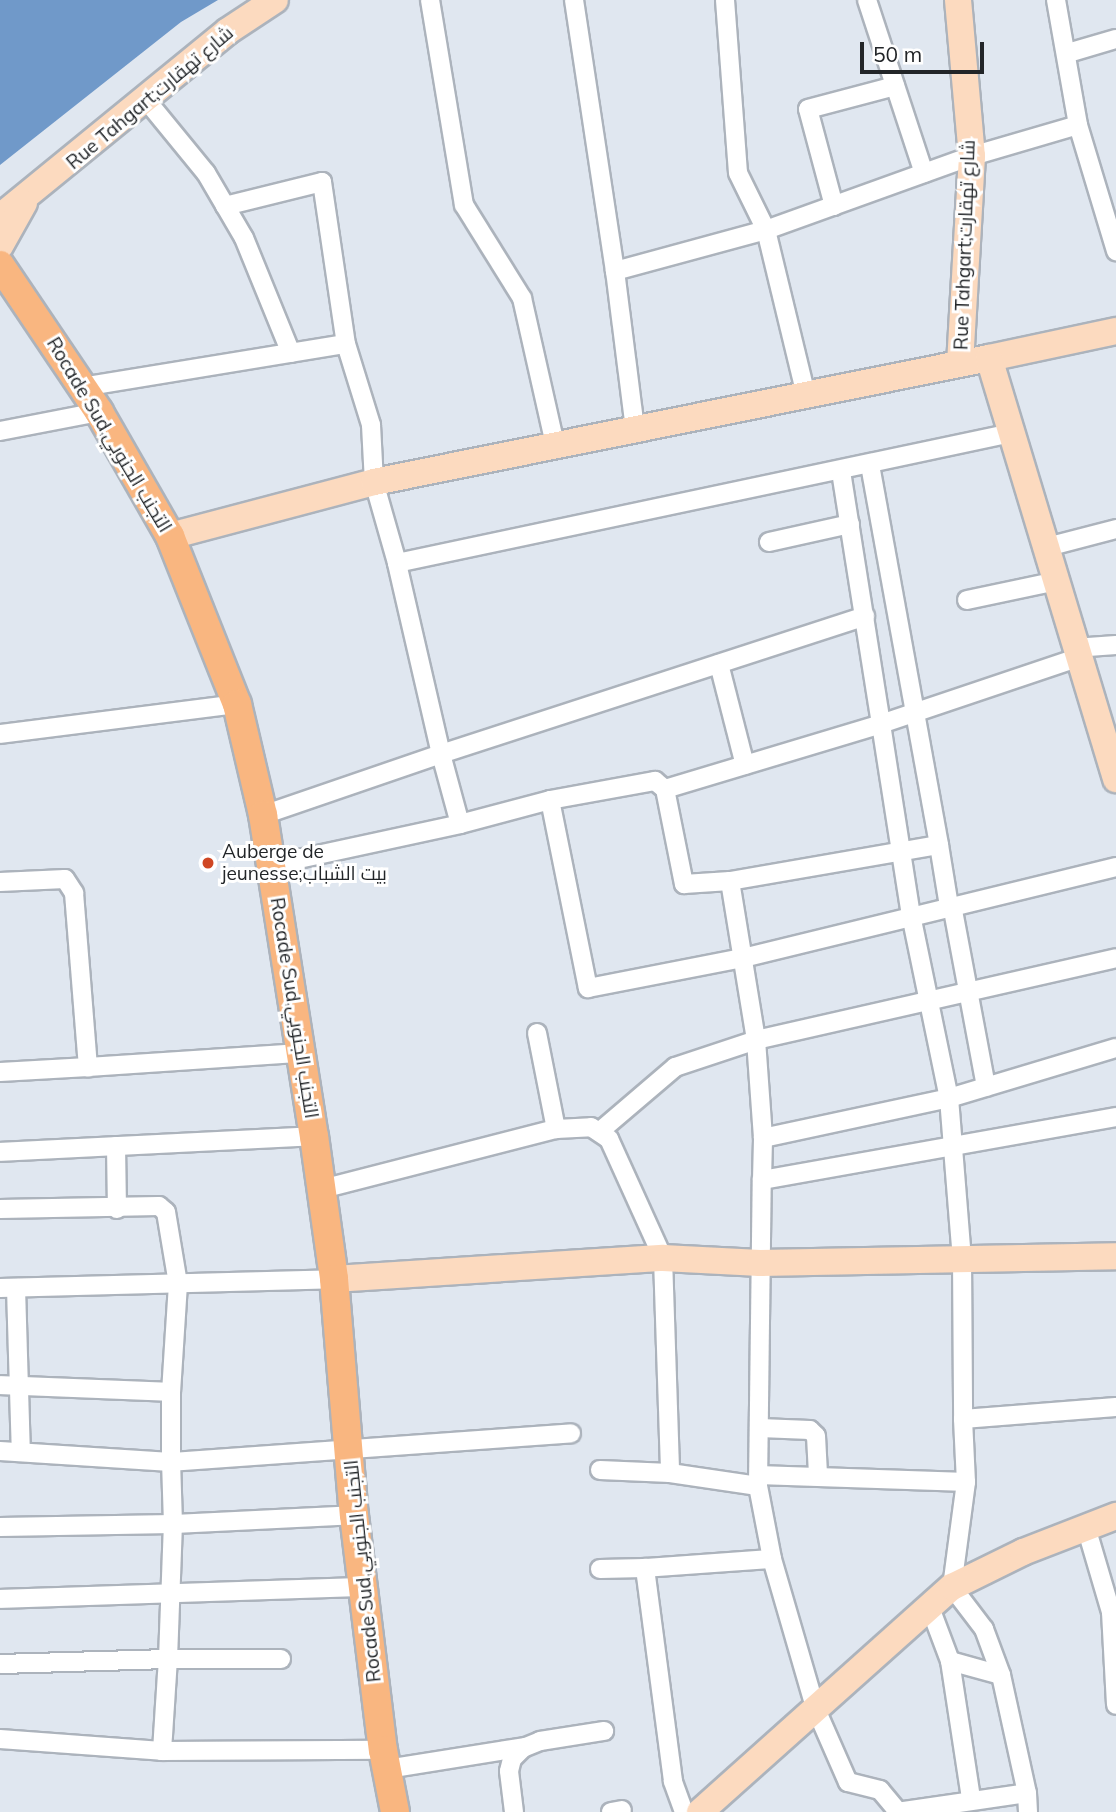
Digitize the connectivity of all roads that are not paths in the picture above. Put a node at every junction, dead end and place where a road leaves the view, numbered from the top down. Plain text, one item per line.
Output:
1 (275, 0) edge
2 (430, 0) edge
3 (574, 0) edge
4 (725, 0) edge
5 (867, 0) edge
6 (958, 0) edge
7 (1056, 0) edge
8 (1116, 39) edge
9 (1068, 53) junction
10 (895, 86) junction
11 (147, 101) junction
12 (1077, 125) junction
13 (972, 156) junction
14 (925, 173) junction
15 (27, 199) junction
16 (226, 206) junction
17 (834, 206) junction
18 (1110, 206) edge
19 (0, 217) edge
20 (766, 230) junction
21 (0, 246) edge
22 (1116, 251) edge
23 (0, 265) edge
24 (615, 271) junction
25 (9, 290) edge
26 (1116, 331) edge
27 (346, 344) junction
28 (291, 353) junction
29 (989, 358) junction
30 (960, 364) junction
31 (82, 387) junction
32 (806, 395) junction
33 (99, 412) junction
34 (635, 429) junction
35 (0, 431) edge
36 (1011, 433) junction
37 (555, 445) junction
38 (870, 465) junction
39 (841, 471) junction
40 (374, 482) junction
41 (850, 524) junction
42 (1116, 529) edge
43 (170, 536) junction
44 (769, 542) dead end
45 (1047, 547) junction
46 (397, 563) junction
47 (1057, 581) junction
48 (967, 600) dead end
49 (865, 616) junction
50 (1116, 645) edge
51 (1075, 653) junction
52 (719, 664) junction
53 (237, 704) junction
54 (918, 712) junction
55 (881, 724) junction
56 (0, 734) edge
57 (441, 754) junction
58 (745, 765) junction
59 (1114, 768) edge
60 (665, 789) junction
61 (550, 800) junction
62 (263, 815) junction
63 (460, 824) junction
64 (939, 845) junction
65 (901, 853) junction
66 (271, 865) junction
67 (1116, 867) edge
68 (0, 881) edge
69 (730, 881) junction
70 (951, 905) junction
71 (911, 915) junction
72 (743, 958) junction
73 (1116, 958) edge
74 (969, 991) junction
75 (926, 999) junction
76 (537, 1033) dead end
77 (756, 1040) junction
78 (1116, 1048) edge
79 (301, 1053) junction
80 (89, 1067) junction
81 (0, 1072) edge
82 (986, 1087) junction
83 (949, 1098) junction
84 (1116, 1117) edge
85 (556, 1129) junction
86 (599, 1132) junction
87 (314, 1136) junction
88 (762, 1138) junction
89 (116, 1146) junction
90 (954, 1147) junction
91 (0, 1152) edge
92 (762, 1180) junction
93 (322, 1189) junction
94 (0, 1209) edge
95 (117, 1209) junction
96 (1116, 1256) edge
97 (663, 1258) junction
98 (962, 1258) junction
99 (760, 1263) junction
100 (334, 1279) junction
101 (178, 1284) junction
102 (8, 1288) edge
103 (9, 1385) edge
104 (171, 1392) junction
105 (1116, 1407) edge
106 (963, 1419) junction
107 (760, 1428) junction
108 (571, 1433) dead end
109 (349, 1446) junction
110 (0, 1451) edge
111 (20, 1452) junction
112 (171, 1462) junction
113 (600, 1470) dead end
114 (670, 1474) junction
115 (818, 1474) junction
116 (759, 1481) junction
117 (966, 1482) junction
118 (354, 1514) junction
119 (1116, 1516) edge
120 (173, 1524) junction
121 (0, 1527) edge
122 (1087, 1527) junction
123 (772, 1559) junction
124 (645, 1568) junction
125 (600, 1569) dead end
126 (366, 1587) junction
127 (952, 1587) junction
128 (169, 1595) junction
129 (0, 1599) edge
130 (929, 1605) junction
131 (168, 1659) junction
132 (281, 1659) dead end
133 (950, 1661) junction
134 (0, 1664) edge
135 (1001, 1675) junction
136 (1116, 1705) edge
137 (815, 1707) junction
138 (604, 1731) dead end
139 (0, 1739) edge
140 (524, 1747) junction
141 (162, 1751) junction
142 (385, 1760) junction
143 (1027, 1793) junction
144 (971, 1799) junction
145 (698, 1811) edge
146 (897, 1811) edge
147 (395, 1812) edge
148 (514, 1812) edge
149 (1028, 1812) edge

1 - 11 street, Rue Tahgart;شارع تهقارت
2 - 37 street
3 - 24 street
4 - 20 street
5 - 10 street
6 - 13 street, Rue Tahgart;شارع تهقارت
7 - 9 street
8 - 9 street
9 - 12 street
10 - 14 street
10 - 17 street
11 - 15 street, Rue Tahgart;شارع تهقارت
11 - 16 street
12 - 13 street
12 - 18 street
13 - 14 street
13 - 30 street, Rue Tahgart;شارع تهقارت
14 - 17 street
15 - 19 street, Rue Tahgart;شارع تهقارت
15 - 21 street, Rue Tahgart;شارع تهقارت
16 - 27 street
16 - 28 street
17 - 20 street
18 - 22 street
20 - 24 street
20 - 32 street
23 - 25 main road, Rocade Sud,التجنب الجنوبي
24 - 34 street
25 - 31 main road, Rocade Sud,التجنب الجنوبي
26 - 29 street
27 - 28 street
27 - 40 street
28 - 31 street
29 - 30 street
29 - 36 street
30 - 32 street
31 - 33 main road, Rocade Sud,التجنب الجنوبي
32 - 34 street
33 - 35 street
33 - 43 main road, Rocade Sud,التجنب الجنوبي
34 - 37 street
36 - 38 street
36 - 45 street
37 - 40 street
38 - 39 street
38 - 54 street
39 - 41 street
39 - 46 street
40 - 43 street
40 - 46 street
41 - 44 street
41 - 49 street
42 - 45 street
43 - 53 main road, Rocade Sud,التجنب الجنوبي
45 - 47 street
46 - 57 street
47 - 48 street
47 - 51 street
49 - 52 street
49 - 55 street
50 - 51 street
51 - 54 street
51 - 59 street
52 - 57 street
52 - 58 street
53 - 56 street
53 - 62 main road, Rocade Sud,التجنب الجنوبي
54 - 55 street
54 - 64 street
55 - 58 street
55 - 65 street
57 - 62 street
57 - 63 street
58 - 60 street
60 - 61 street
60 - 69 street
61 - 63 street
61 - 72 street
62 - 66 main road, Rocade Sud,التجنب الجنوبي
63 - 66 street
64 - 65 street
64 - 70 street
65 - 69 street
65 - 71 street
66 - 79 main road, Rocade Sud,التجنب الجنوبي
67 - 70 street
68 - 80 street
69 - 72 street
70 - 71 street
70 - 74 street
71 - 72 street
71 - 75 street
72 - 77 street
73 - 74 street
74 - 75 street
74 - 82 street
75 - 77 street
75 - 83 street
76 - 85 street
77 - 86 street
77 - 88 street
78 - 82 street
79 - 80 street
79 - 87 main road, Rocade Sud,التجنب الجنوبي
80 - 81 street
82 - 83 street
83 - 88 street
83 - 90 street
84 - 90 street
85 - 86 street
85 - 93 street
86 - 97 street
87 - 89 street
87 - 93 main road, Rocade Sud,التجنب الجنوبي
88 - 92 street
89 - 91 street
89 - 95 street
90 - 92 street
90 - 98 street
92 - 99 street
93 - 100 main road, Rocade Sud,التجنب الجنوبي
94 - 95 street
95 - 101 street
96 - 98 street
97 - 99 street
97 - 100 street
97 - 114 street
98 - 99 street
98 - 106 street
99 - 107 street
100 - 101 street
100 - 109 main road, Rocade Sud,التجنب الجنوبي
101 - 102 street
101 - 104 street
102 - 103 street
103 - 104 street
103 - 111 street
104 - 112 street
105 - 106 street
106 - 117 street
107 - 115 street
107 - 116 street
108 - 109 street
109 - 112 street
109 - 118 main road, Rocade Sud,التجنب الجنوبي
110 - 111 street
111 - 112 street
112 - 120 street
113 - 114 street
114 - 116 street
115 - 116 street
115 - 117 street
116 - 123 street
117 - 127 street
118 - 120 street
118 - 126 main road, Rocade Sud,التجنب الجنوبي
119 - 122 street
120 - 121 street
120 - 128 street
122 - 127 street
122 - 136 street
123 - 124 street
123 - 137 street
124 - 125 street
124 - 145 street
126 - 128 street
126 - 142 main road, Rocade Sud,التجنب الجنوبي
127 - 130 street
127 - 135 street
128 - 129 street
128 - 131 street
130 - 133 street
130 - 137 street
131 - 132 street
131 - 134 street
131 - 141 street
133 - 135 street
133 - 144 street
135 - 143 street
137 - 145 street
137 - 146 street
138 - 140 street
139 - 141 street
140 - 142 street
140 - 148 street
141 - 142 street
142 - 147 main road, Rocade Sud,التجنب الجنوبي
143 - 144 street
143 - 149 street
144 - 146 street

